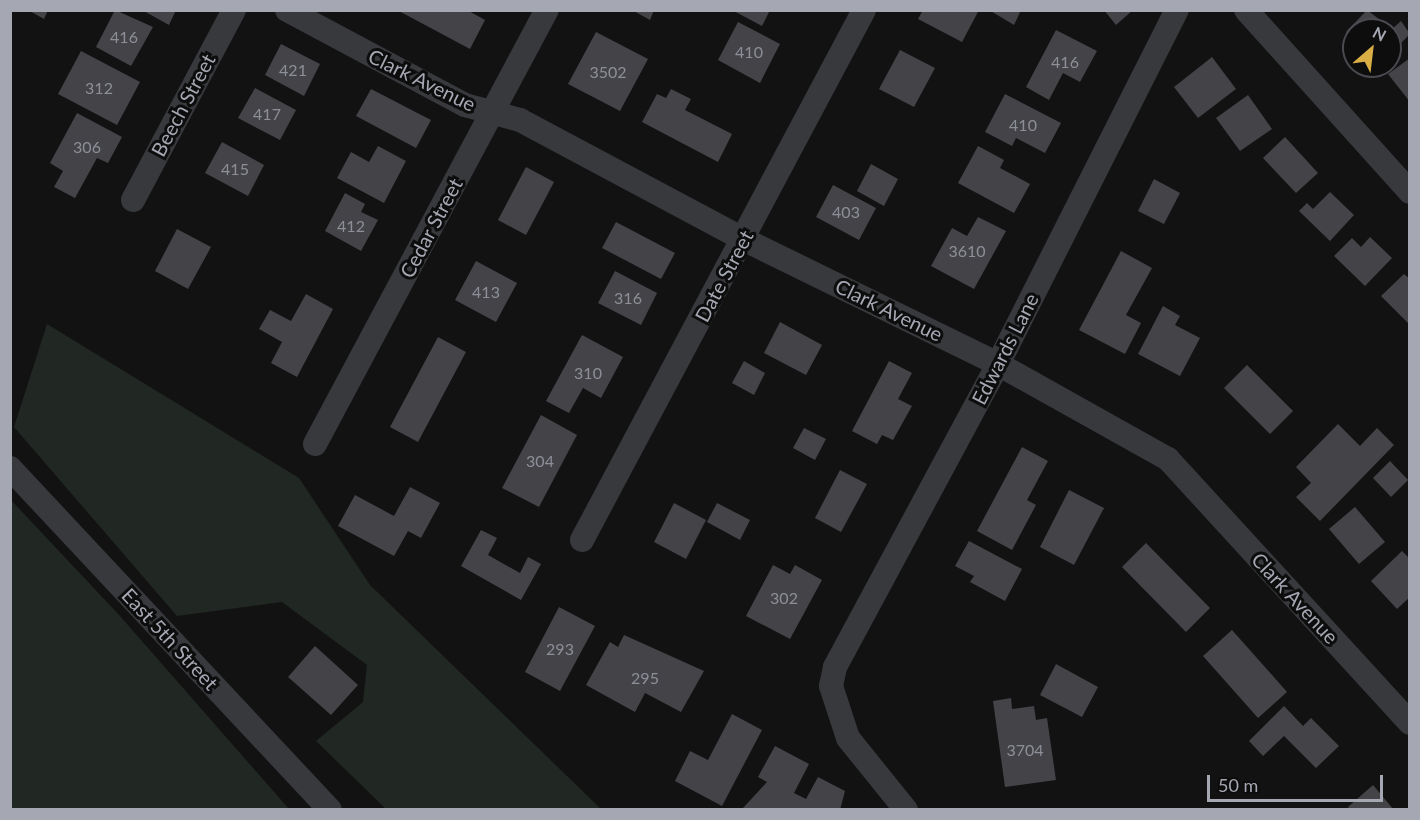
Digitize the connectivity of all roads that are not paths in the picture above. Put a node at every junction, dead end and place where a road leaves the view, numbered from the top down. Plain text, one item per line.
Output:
1 (234, 10) edge
2 (287, 10) edge
3 (547, 10) edge
4 (864, 10) edge
5 (1178, 10) edge
6 (1246, 10) edge
7 (492, 113) junction
8 (1410, 192) edge
9 (133, 200) dead end
10 (743, 239) junction
11 (998, 364) junction
12 (315, 444) dead end
13 (10, 468) edge
14 (582, 540) dead end
15 (1410, 723) edge
16 (330, 810) edge
17 (906, 810) edge

1 - 9 street, Beech Street
2 - 7 street, Clark Avenue
3 - 7 street, Cedar Street
4 - 10 street, Date Street
5 - 11 street, Edwards Lane
6 - 8 street
7 - 10 street, Clark Avenue
7 - 12 street, Cedar Street
10 - 11 street, Clark Avenue
10 - 14 street, Date Street
11 - 15 street, Clark Avenue
11 - 17 street, Edwards Lane
13 - 16 street, East 5th Street

